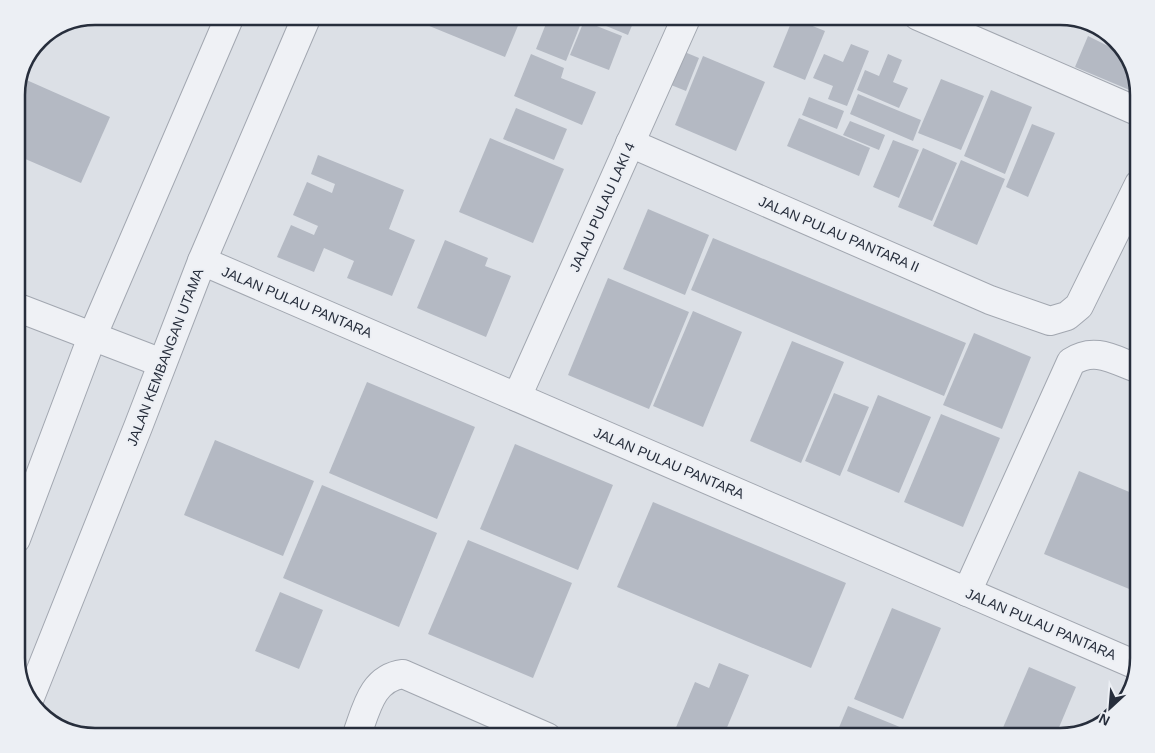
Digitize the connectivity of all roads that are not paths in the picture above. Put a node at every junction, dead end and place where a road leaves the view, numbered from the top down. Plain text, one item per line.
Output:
1 (226, 25) edge
2 (303, 25) edge
3 (683, 25) edge
4 (939, 25) edge
5 (1130, 108) edge
6 (630, 144) junction
7 (1130, 202) edge
8 (202, 260) junction
9 (25, 311) edge
10 (92, 337) junction
11 (162, 362) junction
12 (1130, 366) edge
13 (517, 397) junction
14 (25, 515) edge
15 (967, 592) junction
16 (1130, 662) edge
17 (33, 691) edge
18 (360, 728) edge
19 (526, 728) edge

1 - 10 street
2 - 8 street, JALAN KEMBANGAN UTAMA
3 - 6 street, JALAU PULAU LAKI 4
4 - 5 street
6 - 7 street, JALAN PULAU PANTARA II
6 - 13 street, JALAU PULAU LAKI 4
8 - 11 street, JALAN KEMBANGAN UTAMA
8 - 13 street, JALAN PULAU PANTARA
9 - 10 street
10 - 11 street
10 - 14 street
11 - 17 street, JALAN KEMBANGAN UTAMA
12 - 15 street
13 - 15 street, JALAN PULAU PANTARA
15 - 16 street, JALAN PULAU PANTARA
18 - 19 street

